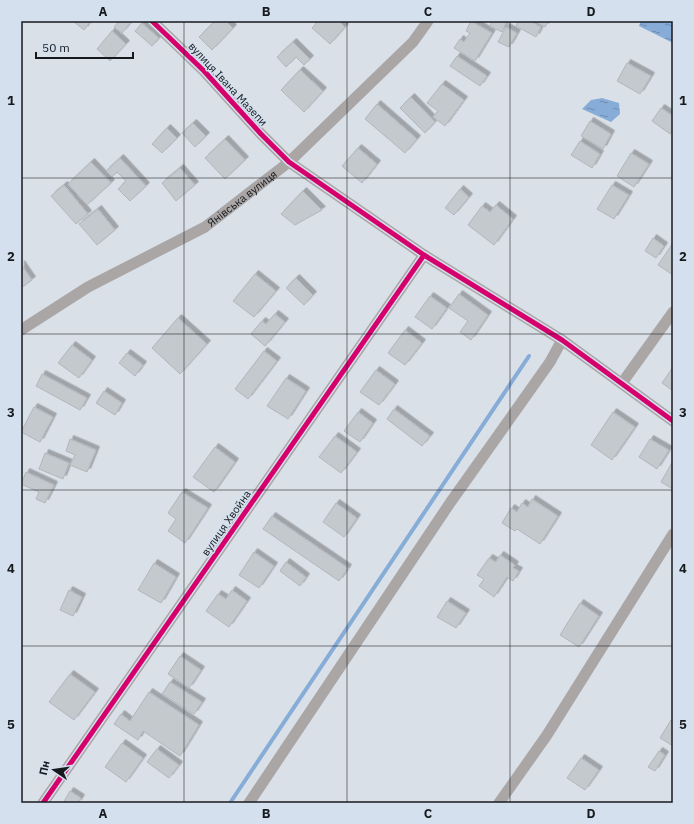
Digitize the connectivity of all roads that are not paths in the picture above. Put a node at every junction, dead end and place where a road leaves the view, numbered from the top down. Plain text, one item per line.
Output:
1 (152, 21) edge
2 (428, 21) edge
3 (289, 162) junction
4 (424, 255) junction
5 (673, 312) edge
6 (21, 330) edge
7 (562, 340) junction
8 (622, 383) junction
9 (673, 421) edge
10 (673, 534) edge
11 (43, 803) edge
12 (249, 803) edge
13 (500, 803) edge

1 - 3 street, вулиця Івана Мазепи
2 - 3 street, Янівська вулиця
3 - 4 street, вулиця Івана Мазепи
3 - 6 street, Янівська вулиця
4 - 7 street, вулиця Івана Мазепи
4 - 11 street, вулиця Хвойна
5 - 8 street
7 - 8 street, вулиця Івана Мазепи
7 - 12 street
8 - 9 street, вулиця Івана Мазепи
10 - 13 street

